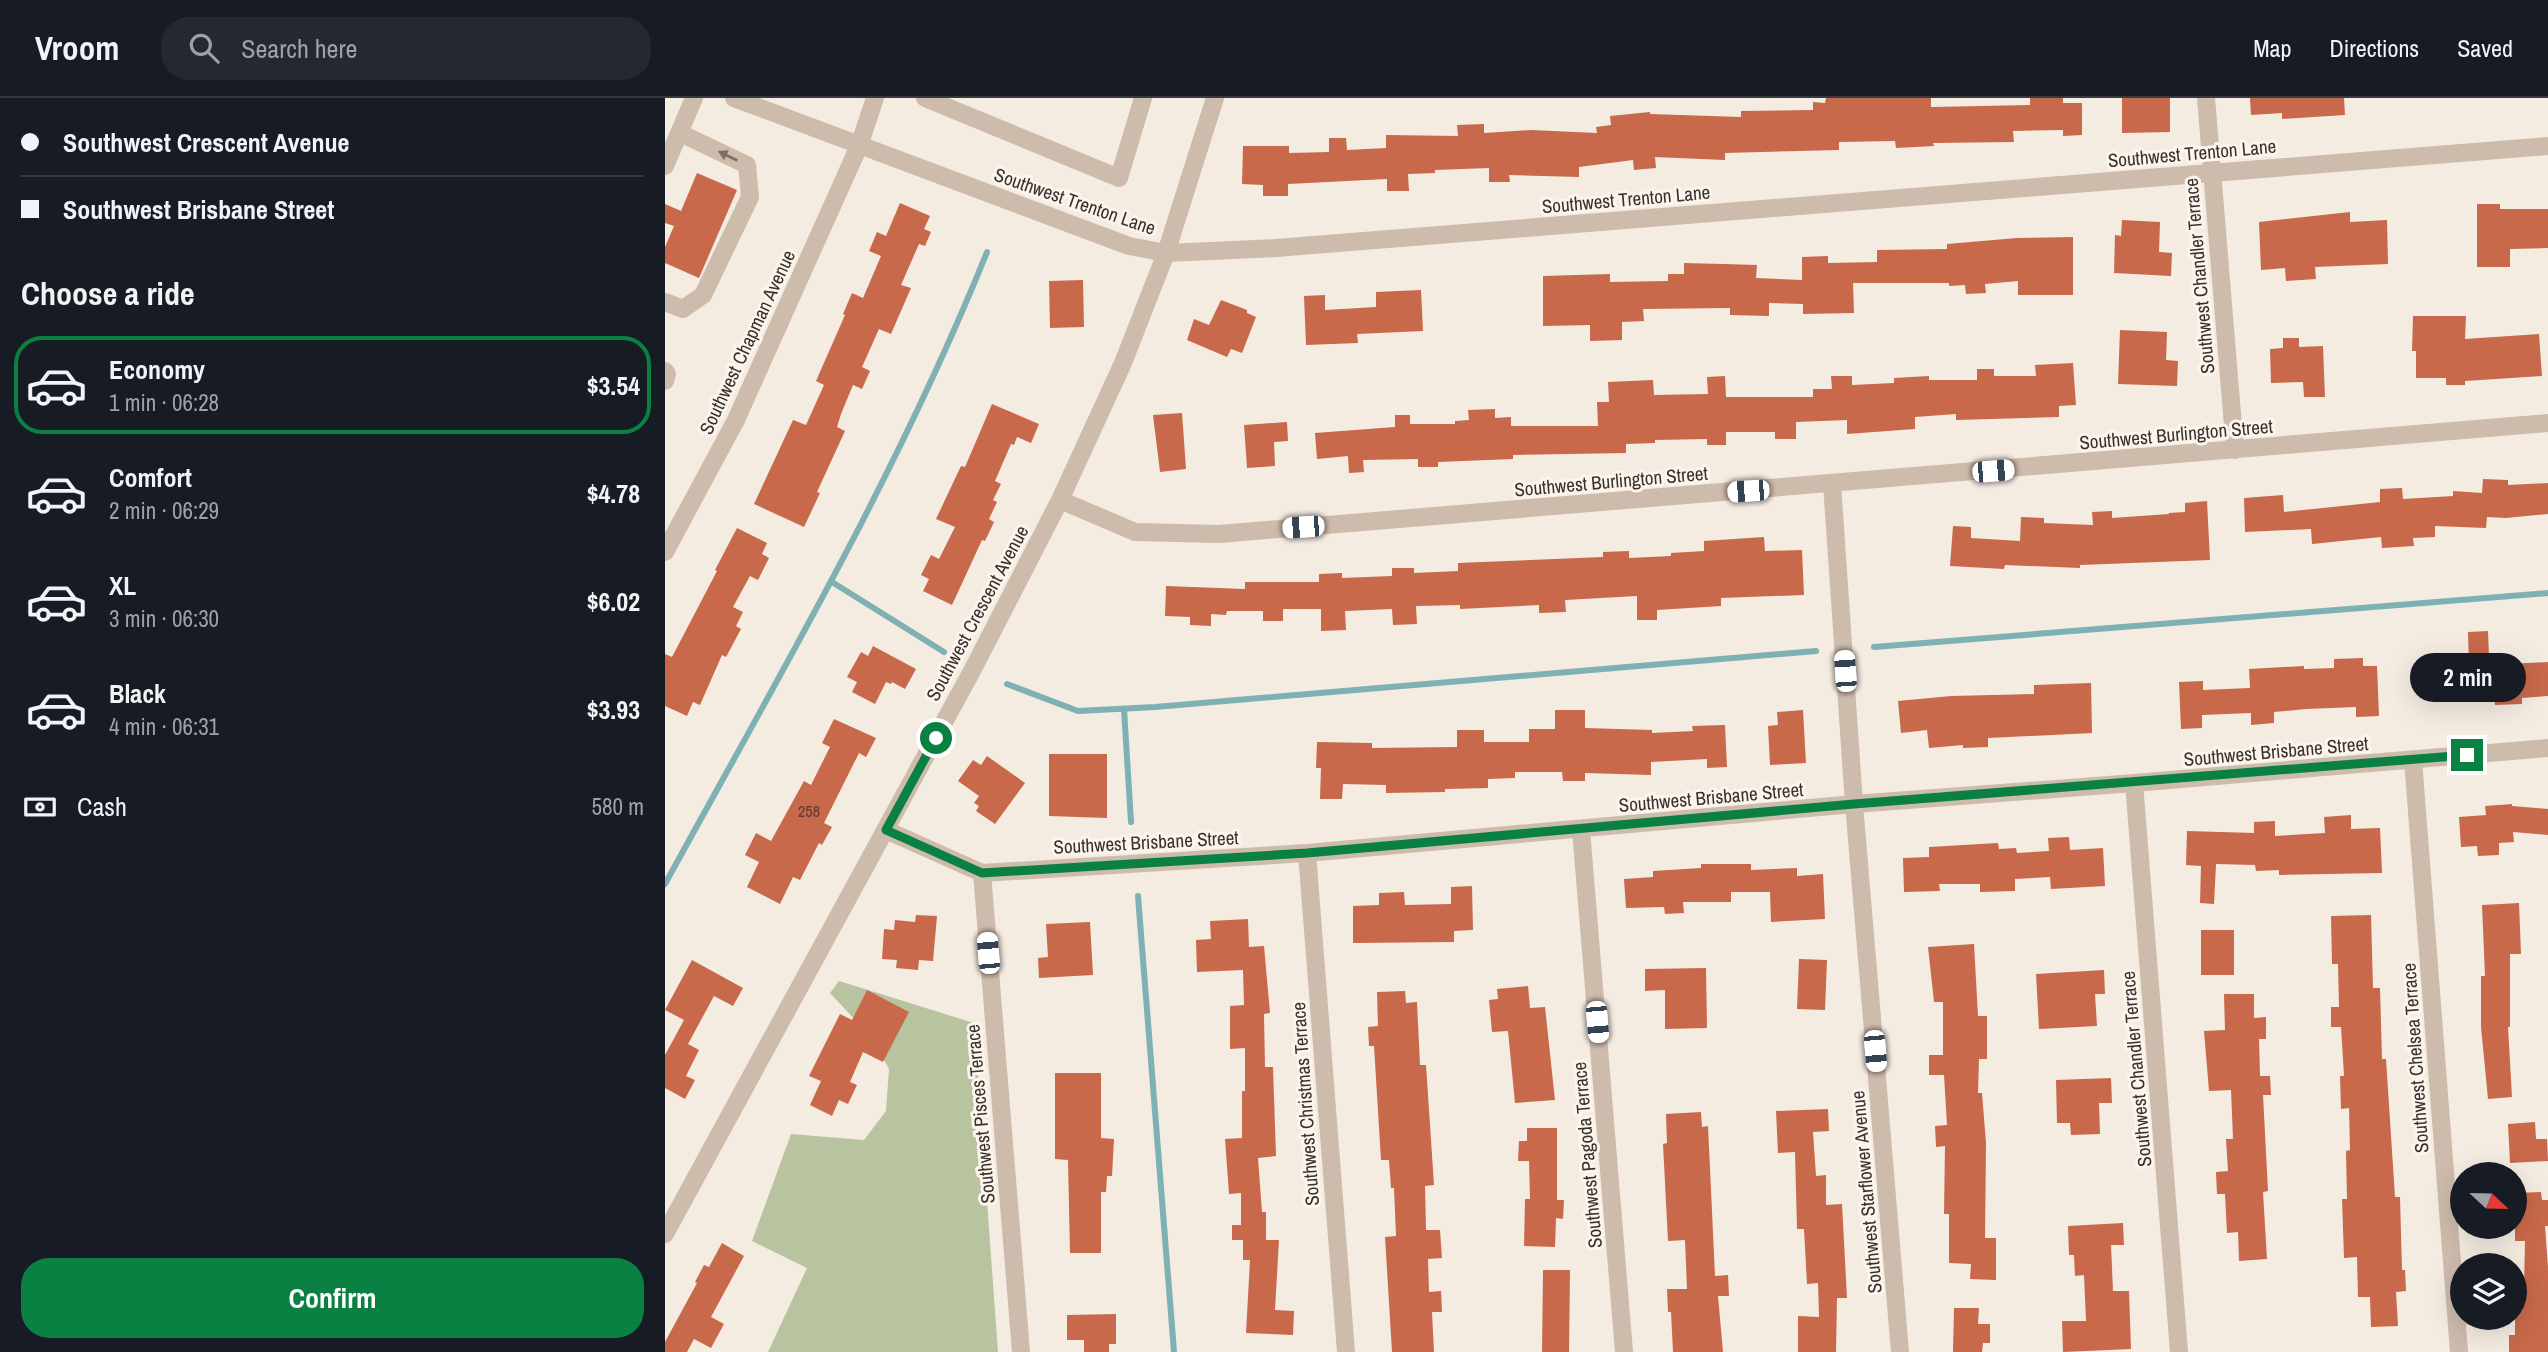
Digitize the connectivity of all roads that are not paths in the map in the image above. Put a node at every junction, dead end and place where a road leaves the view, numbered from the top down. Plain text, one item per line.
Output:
1 (694, 98) edge
2 (734, 98) edge
3 (875, 98) edge
4 (925, 98) edge
5 (1143, 98) edge
6 (1215, 98) edge
7 (2206, 98) edge
8 (680, 133) junction
9 (859, 146) junction
10 (2548, 146) edge
11 (665, 166) edge
12 (2211, 173) junction
13 (1166, 253) junction
14 (665, 302) edge
15 (665, 371) edge
16 (665, 382) edge
17 (2548, 423) edge
18 (2235, 450) junction
19 (1832, 484) junction
20 (1059, 500) junction
21 (665, 552) edge
22 (2548, 748) edge
23 (2413, 760) junction
24 (2134, 783) junction
25 (1854, 804) junction
26 (886, 830) junction
27 (1581, 830) junction
28 (1307, 853) junction
29 (982, 873) junction
30 (665, 1234) edge
31 (1021, 1352) edge
32 (1346, 1352) edge
33 (1624, 1352) edge
34 (1900, 1352) edge
35 (2179, 1352) edge
36 (2459, 1352) edge

1 - 8 street
2 - 9 street, Southwest Trenton Lane
3 - 9 street, Southwest Chapman Avenue
4 - 5 street
6 - 13 street, Southwest Crescent Avenue
7 - 12 street, Southwest Chandler Terrace
8 - 11 street
14 -> 8 street
9 - 13 street, Southwest Trenton Lane
9 - 21 street, Southwest Chapman Avenue
10 - 12 street, Southwest Trenton Lane
12 - 13 street, Southwest Trenton Lane
12 - 18 street, Southwest Chandler Terrace
13 - 20 street, Southwest Crescent Avenue
15 - 16 street
17 - 18 street, Southwest Burlington Street
18 - 19 street, Southwest Burlington Street
19 - 20 street, Southwest Burlington Street
19 - 25 street, Southwest Starflower Avenue
20 - 26 street, Southwest Crescent Avenue
22 - 23 street, Southwest Brisbane Street
23 - 24 street, Southwest Brisbane Street
23 - 36 street, Southwest Chelsea Terrace
24 - 25 street, Southwest Brisbane Street
24 - 35 street, Southwest Chandler Terrace
25 - 27 street, Southwest Brisbane Street
25 - 34 street, Southwest Starflower Avenue
26 - 29 street, Southwest Brisbane Street
26 - 30 street, Southwest Crescent Avenue
27 - 28 street, Southwest Brisbane Street
27 - 33 street, Southwest Pagoda Terrace
28 - 29 street, Southwest Brisbane Street
28 - 32 street, Southwest Christmas Terrace
29 - 31 street, Southwest Pisces Terrace

